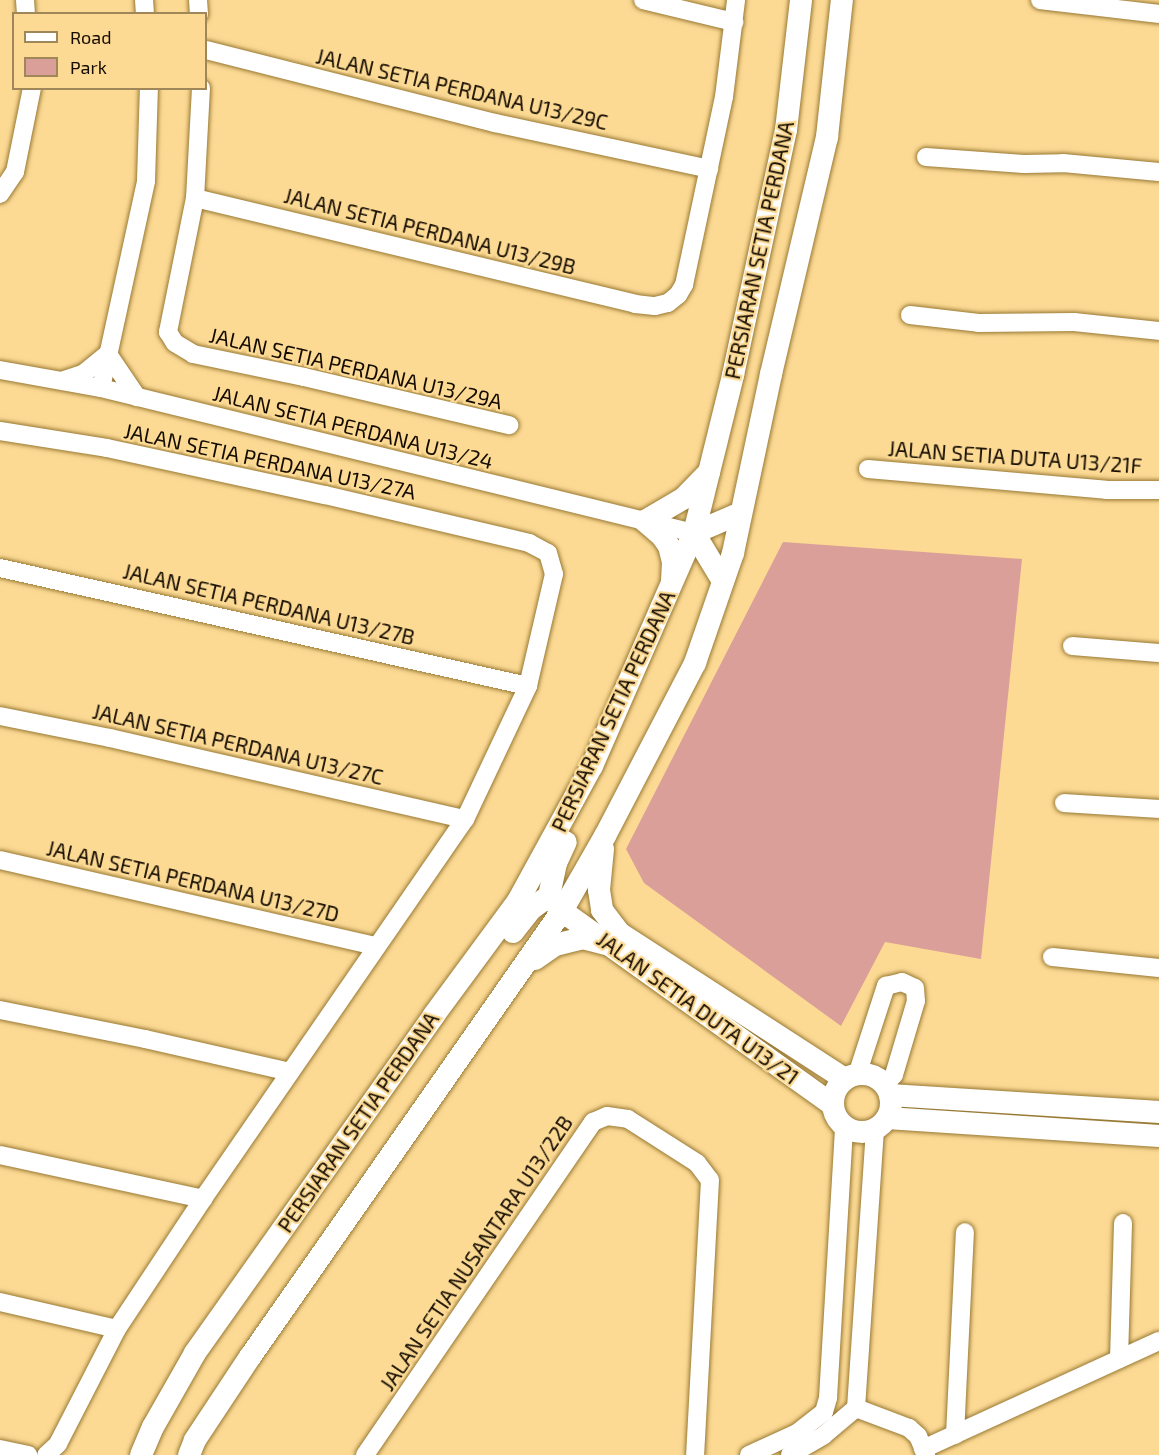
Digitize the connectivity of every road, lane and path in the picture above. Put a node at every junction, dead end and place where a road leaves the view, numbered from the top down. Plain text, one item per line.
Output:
1 (643, 0) edge
2 (736, 0) edge
3 (801, 0) edge
4 (842, 0) edge
5 (1040, 0) edge
6 (1159, 14) edge
7 (734, 22) junction
8 (207, 50) edge
9 (32, 90) edge
10 (149, 90) edge
11 (201, 90) edge
12 (926, 158) dead end
13 (709, 169) junction
14 (1159, 172) edge
15 (0, 194) edge
16 (195, 198) junction
17 (910, 315) dead end
18 (1159, 331) edge
19 (108, 354) junction
20 (0, 370) edge
21 (62, 381) junction
22 (101, 388) junction
23 (137, 397) junction
24 (509, 425) dead end
25 (0, 431) edge
26 (868, 469) dead end
27 (709, 472) junction
28 (1159, 490) edge
29 (741, 513) junction
30 (645, 521) junction
31 (694, 533) junction
32 (0, 568) edge
33 (723, 581) junction
34 (672, 585) junction
35 (1072, 646) dead end
36 (1159, 652) edge
37 (528, 686) junction
38 (0, 716) edge
39 (612, 721) junction
40 (1064, 803) dead end
41 (1159, 809) edge
42 (465, 819) junction
43 (605, 836) junction
44 (0, 860) edge
45 (560, 902) junction
46 (615, 939) junction
47 (376, 946) junction
48 (1052, 957) dead end
49 (524, 967) junction
50 (1159, 968) edge
51 (0, 1010) edge
52 (434, 1015) junction
53 (290, 1072) junction
54 (851, 1077) junction
55 (887, 1090) junction
56 (833, 1105) junction
57 (1159, 1112) edge
58 (881, 1123) junction
59 (844, 1125) junction
60 (1159, 1136) edge
61 (0, 1155) edge
62 (203, 1199) junction
63 (1123, 1223) dead end
64 (965, 1232) dead end
65 (0, 1302) edge
66 (117, 1329) junction
67 (1159, 1341) edge
68 (1119, 1359) junction
69 (829, 1380) junction
70 (860, 1381) junction
71 (824, 1412) junction
72 (851, 1414) junction
73 (955, 1435) junction
74 (0, 1449) edge
75 (189, 1450) edge
76 (925, 1452) edge
77 (28, 1455) edge
78 (47, 1455) edge
79 (141, 1455) edge
80 (365, 1455) edge
81 (695, 1455) edge
82 (749, 1455) edge
83 (790, 1455) edge

1 - 7 street
2 - 7 street
3 - 27 main road, PERSIARAN SETIA PERDANA
4 - 29 main road, PERSIARAN SETIA PERDANA
5 - 6 street
7 - 13 street
8 - 13 street, JALAN SETIA PERDANA U13/29C
9 - 15 street
10 - 19 street
11 - 16 street
12 - 14 street
13 - 16 street, JALAN SETIA PERDANA U13/29B
16 - 24 street, JALAN SETIA PERDANA U13/29A
17 - 18 street
19 - 21 street
19 - 22 street
19 - 23 street
20 - 21 street, JALAN SETIA PERDANA U13/24
21 - 22 street, JALAN SETIA PERDANA U13/24
22 - 23 street, JALAN SETIA PERDANA U13/24
23 - 30 street, JALAN SETIA PERDANA U13/24
25 - 37 street, JALAN SETIA PERDANA U13/27A
26 - 28 street, JALAN SETIA DUTA U13/21F
27 - 30 main road
27 - 31 main road, PERSIARAN SETIA PERDANA
29 - 31 main road
29 - 33 main road, PERSIARAN SETIA PERDANA
30 - 31 street, JALAN SETIA PERDANA U13/24
30 - 34 main road
31 - 33 main road
31 - 34 main road, PERSIARAN SETIA PERDANA
32 - 37 street, JALAN SETIA PERDANA U13/27B
33 - 43 main road, PERSIARAN SETIA PERDANA
34 - 39 main road, PERSIARAN SETIA PERDANA
35 - 36 street
37 - 42 street
38 - 42 street, JALAN SETIA PERDANA U13/27C
39 - 45 main road
39 - 52 main road, PERSIARAN SETIA PERDANA
40 - 41 street
42 - 47 street
43 - 45 main road, PERSIARAN SETIA PERDANA
43 - 46 main road
44 - 47 street, JALAN SETIA PERDANA U13/27D
45 - 46 main road, JALAN SETIA DUTA U13/21
45 - 49 main road, PERSIARAN SETIA PERDANA
45 - 52 main road
46 - 49 main road
46 - 54 main road, JALAN SETIA DUTA U13/21
46 - 56 main road, JALAN SETIA DUTA U13/21
47 - 53 street
48 - 50 street
49 - 75 main road, PERSIARAN SETIA PERDANA
51 - 53 street
52 - 79 main road, PERSIARAN SETIA PERDANA
53 - 62 street
54 - 55 main road
54 - 55 street
54 - 56 main road
55 - 57 main road
55 - 58 main road
56 - 59 main road
58 - 59 main road
58 - 60 main road
58 - 70 street
59 - 69 street
61 - 62 street
62 - 66 street
63 - 68 street
64 - 73 street
65 - 66 street
66 - 78 street
67 - 68 street
68 - 73 street
69 - 70 street
69 - 71 street
70 - 72 street
71 - 72 street
71 - 82 street
72 - 76 street
72 - 83 street
73 - 76 street
74 - 77 street
80 - 81 street, JALAN SETIA NUSANTARA U13/22B

